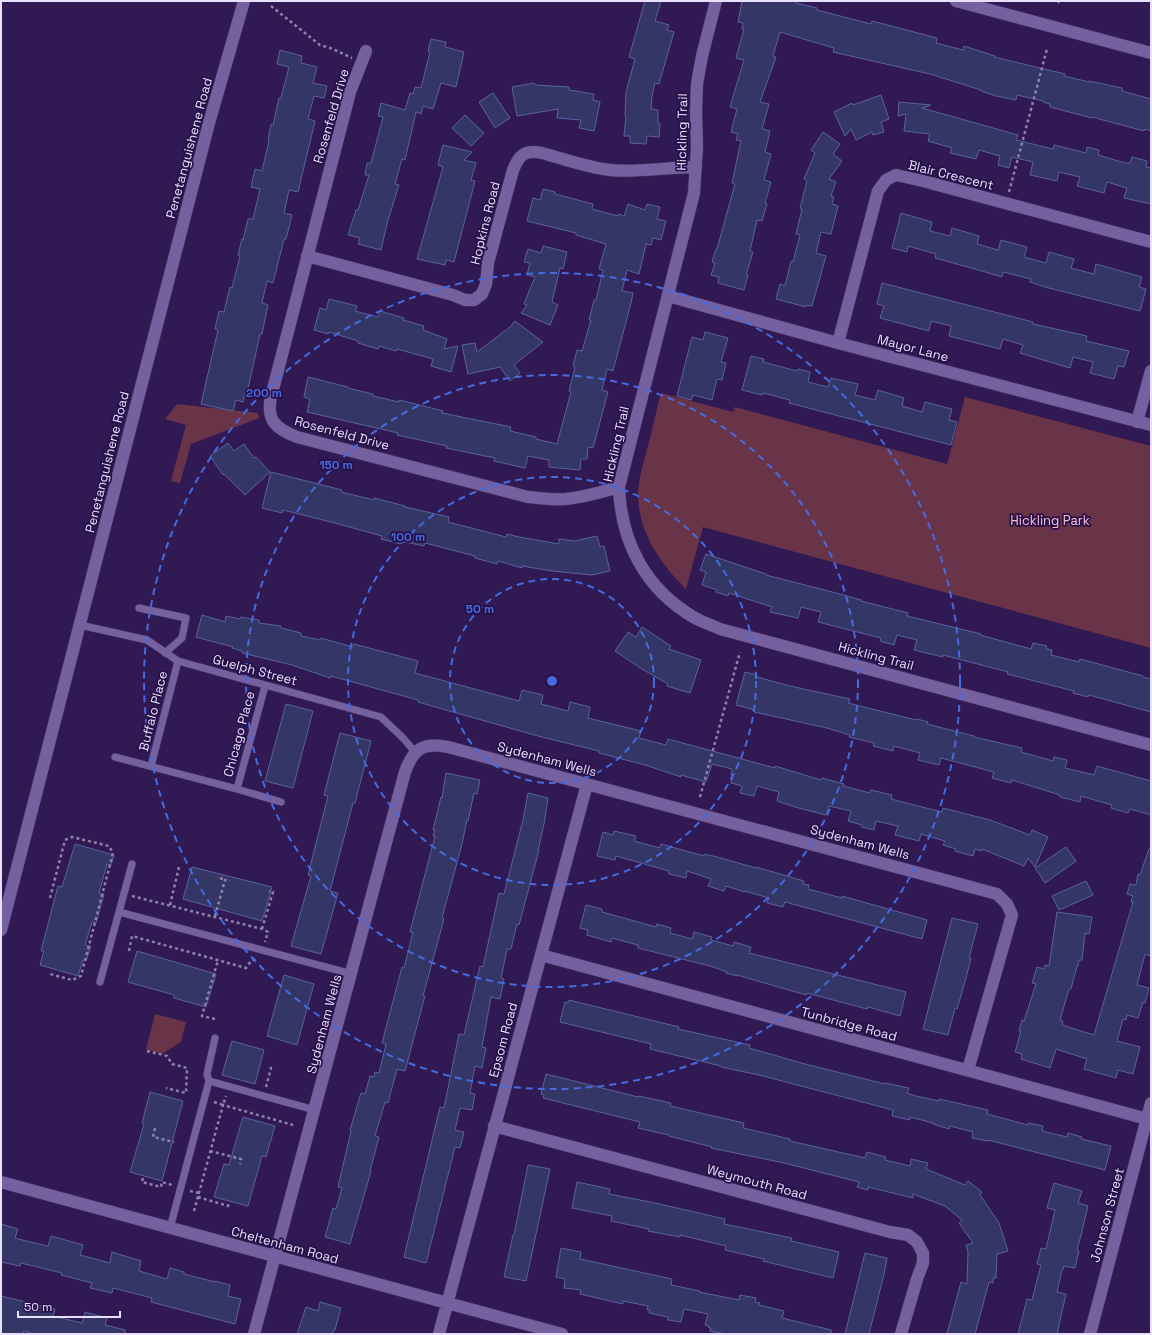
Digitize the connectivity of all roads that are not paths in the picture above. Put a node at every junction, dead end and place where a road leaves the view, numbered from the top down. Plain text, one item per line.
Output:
1 (244, 1) edge
2 (716, 1) edge
3 (956, 1) edge
4 (366, 51) dead end
5 (1151, 53) edge
6 (696, 167) junction
7 (1151, 242) edge
8 (307, 256) junction
9 (668, 296) junction
10 (838, 343) junction
11 (1151, 371) edge
12 (1137, 422) junction
13 (1151, 425) edge
14 (619, 487) junction
15 (139, 608) dead end
16 (80, 626) junction
17 (166, 653) junction
18 (178, 662) junction
19 (265, 686) junction
20 (1151, 744) edge
21 (415, 752) junction
22 (115, 757) dead end
23 (151, 766) junction
24 (587, 784) junction
25 (236, 788) junction
26 (281, 802) dead end
27 (132, 864) dead end
28 (119, 912) junction
29 (1, 930) edge
30 (541, 955) junction
31 (352, 974) junction
32 (100, 982) dead end
33 (215, 1038) dead end
34 (968, 1070) junction
35 (209, 1081) junction
36 (1151, 1103) edge
37 (315, 1110) junction
38 (1149, 1119) edge
39 (494, 1126) junction
40 (1, 1182) edge
41 (170, 1228) junction
42 (275, 1257) junction
43 (447, 1303) junction
44 (254, 1334) edge
45 (439, 1334) edge
46 (562, 1334) edge
47 (902, 1334) edge
48 (1090, 1334) edge

1 - 16 street, Penetanguishene Road
2 - 6 street, Hickling Trail
3 - 5 street
4 - 8 street, Rosenfeld Drive
6 - 8 street, Hopkins Road
6 - 9 street, Hickling Trail
7 - 10 street, Blair Crescent
8 - 14 street, Rosenfeld Drive
9 - 10 street, Mayor Lane
9 - 14 street, Hickling Trail
10 - 12 street, Mayor Lane
11 - 12 street
12 - 13 street, Mayor Lane
14 - 20 street, Hickling Trail
15 - 17 lane
16 - 17 lane, Guelph Street
16 - 29 street, Penetanguishene Road
17 - 18 lane, Guelph Street
18 - 19 lane, Guelph Street
18 - 23 lane, Buffalo Place
19 - 21 lane, Guelph Street
19 - 25 lane, Chicago Place
21 - 24 street, Sydenham Wells
21 - 31 street, Sydenham Wells
22 - 23 lane
23 - 25 lane
24 - 30 street, Epsom Road
24 - 34 street, Sydenham Wells
25 - 26 lane
27 - 28 lane
28 - 31 lane
28 - 32 lane
30 - 34 street, Tunbridge Road
30 - 39 street, Epsom Road
31 - 37 street, Sydenham Wells
33 - 35 lane
34 - 38 street, Tunbridge Road
35 - 37 lane
35 - 41 lane
36 - 38 street, Johnson Street
37 - 42 street, Sydenham Wells
38 - 48 street, Johnson Street
39 - 43 street, Epsom Road
39 - 47 street, Weymouth Road
40 - 41 street, Cheltenham Road
41 - 42 street, Cheltenham Road
42 - 43 street, Cheltenham Road
42 - 44 street, Sydenham Wells
43 - 45 street, Epsom Road
43 - 46 street, Cheltenham Road

